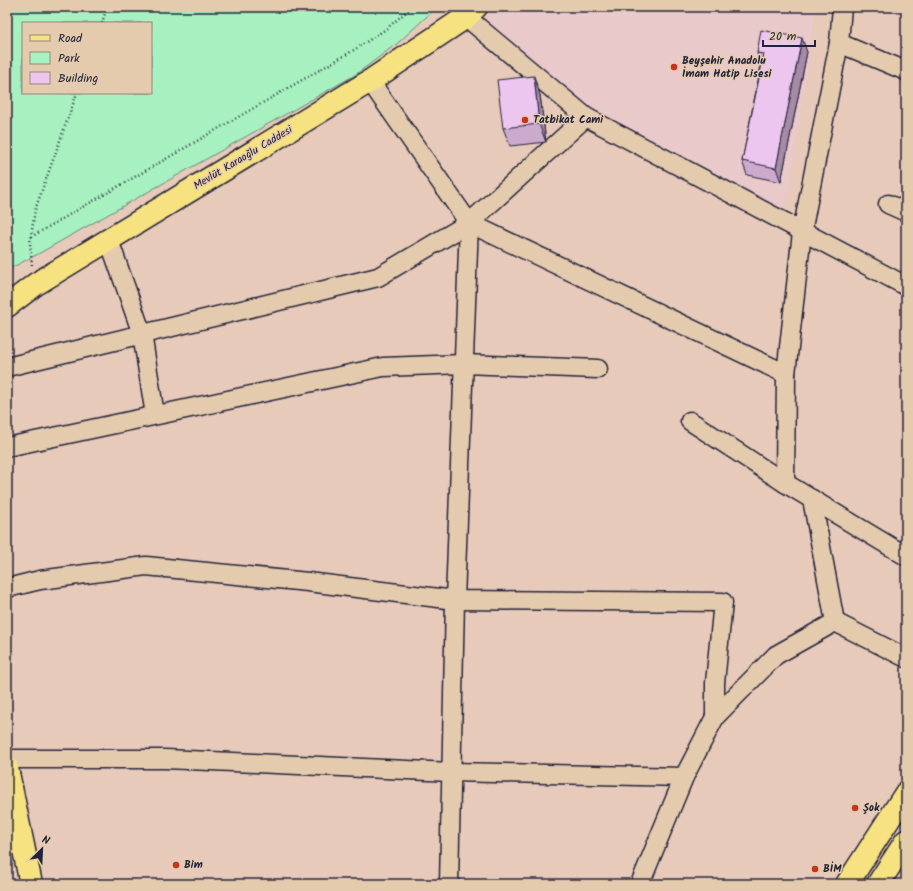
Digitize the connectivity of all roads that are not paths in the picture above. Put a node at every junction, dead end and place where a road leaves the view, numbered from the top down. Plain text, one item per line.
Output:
1 (842, 7) edge
2 (471, 12) edge
3 (839, 43) junction
4 (906, 72) edge
5 (370, 81) junction
6 (586, 117) junction
7 (888, 204) dead end
8 (906, 212) edge
9 (469, 223) junction
10 (802, 232) junction
11 (109, 240) junction
12 (906, 286) edge
13 (7, 306) edge
14 (142, 334) junction
15 (464, 364) junction
16 (7, 367) edge
17 (598, 369) dead end
18 (786, 374) junction
19 (155, 415) junction
20 (690, 421) dead end
21 (7, 447) edge
22 (785, 483) junction
23 (812, 499) junction
24 (906, 556) edge
25 (7, 588) edge
26 (455, 600) junction
27 (834, 622) junction
28 (906, 658) edge
29 (715, 717) junction
30 (7, 759) edge
31 (7, 768) edge
32 (451, 772) junction
33 (684, 777) junction
34 (906, 793) edge
35 (906, 841) edge
36 (31, 884) edge
37 (449, 884) edge
38 (640, 884) edge
39 (848, 884) edge
40 (878, 884) edge

1 - 3 street
2 - 5 main road, Mevlüt Karaoğlu Caddesi
2 - 6 street
3 - 4 street
3 - 10 street
5 - 9 street
5 - 11 main road, Mevlüt Karaoğlu Caddesi
6 - 9 street
6 - 10 street
7 - 8 street
9 - 14 street
9 - 15 street
9 - 18 street
10 - 12 street
10 - 18 street
11 - 13 main road, Mevlüt Karaoğlu Caddesi
11 - 14 street
14 - 16 street
14 - 19 street
15 - 17 street
15 - 19 street
15 - 26 street
18 - 22 street
19 - 21 street
20 - 22 street
22 - 23 street
23 - 24 street
23 - 27 street
25 - 26 street
26 - 29 street
26 - 32 street
27 - 28 street
27 - 29 street
29 - 33 street
30 - 32 street
31 - 36 main road
32 - 33 street
32 - 37 street
33 - 38 street
34 - 39 main road
35 - 40 main road

